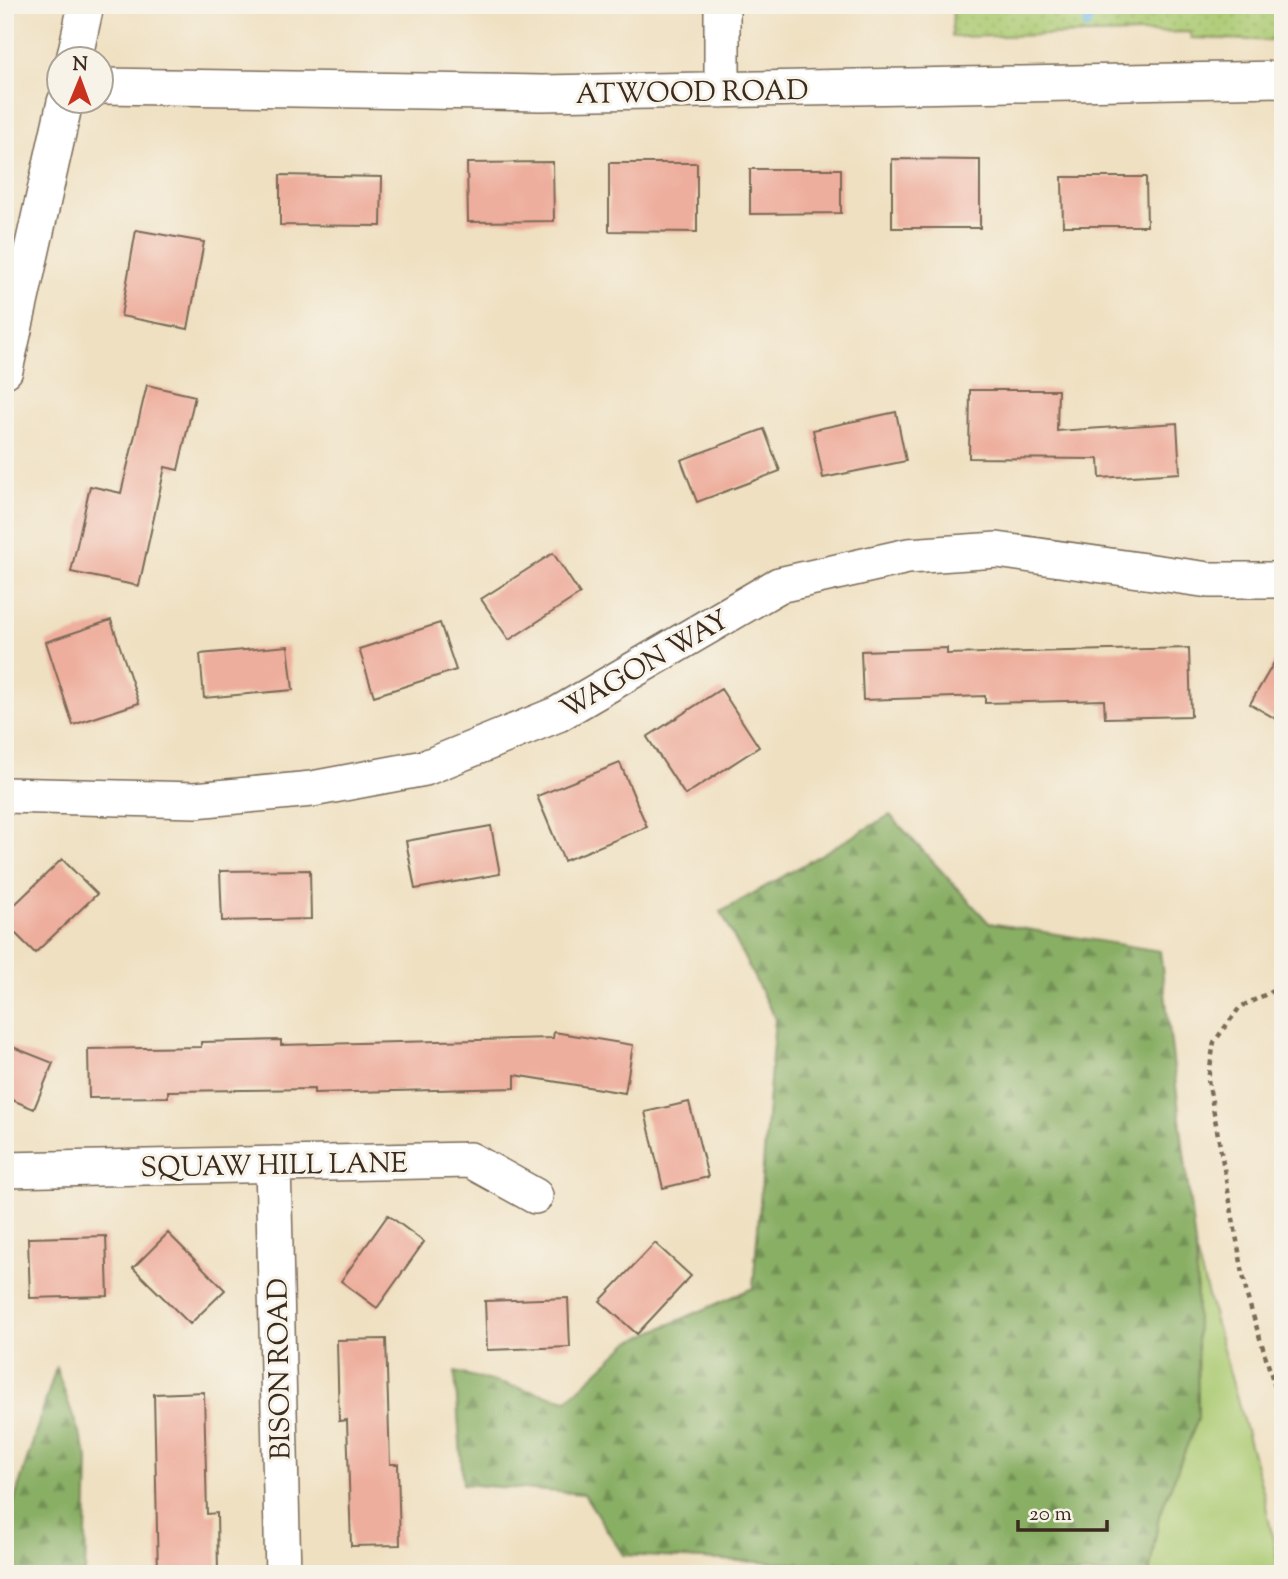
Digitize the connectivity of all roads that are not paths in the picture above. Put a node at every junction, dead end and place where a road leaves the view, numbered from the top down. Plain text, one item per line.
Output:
1 (86, 5) edge
2 (722, 5) edge
3 (77, 46) edge
4 (1283, 79) edge
5 (116, 86) edge
6 (722, 90) junction
7 (62, 116) edge
8 (5, 370) edge
9 (1283, 580) edge
10 (5, 795) edge
11 (274, 1164) junction
12 (5, 1170) edge
13 (535, 1196) dead end
14 (283, 1574) edge

1 - 3 street
2 - 6 street
4 - 6 street, ATWOOD ROAD
5 - 6 street, ATWOOD ROAD
7 - 8 street
9 - 10 street, WAGON WAY
11 - 12 street, SQUAW HILL LANE
11 - 13 street, SQUAW HILL LANE
11 - 14 street, BISON ROAD

